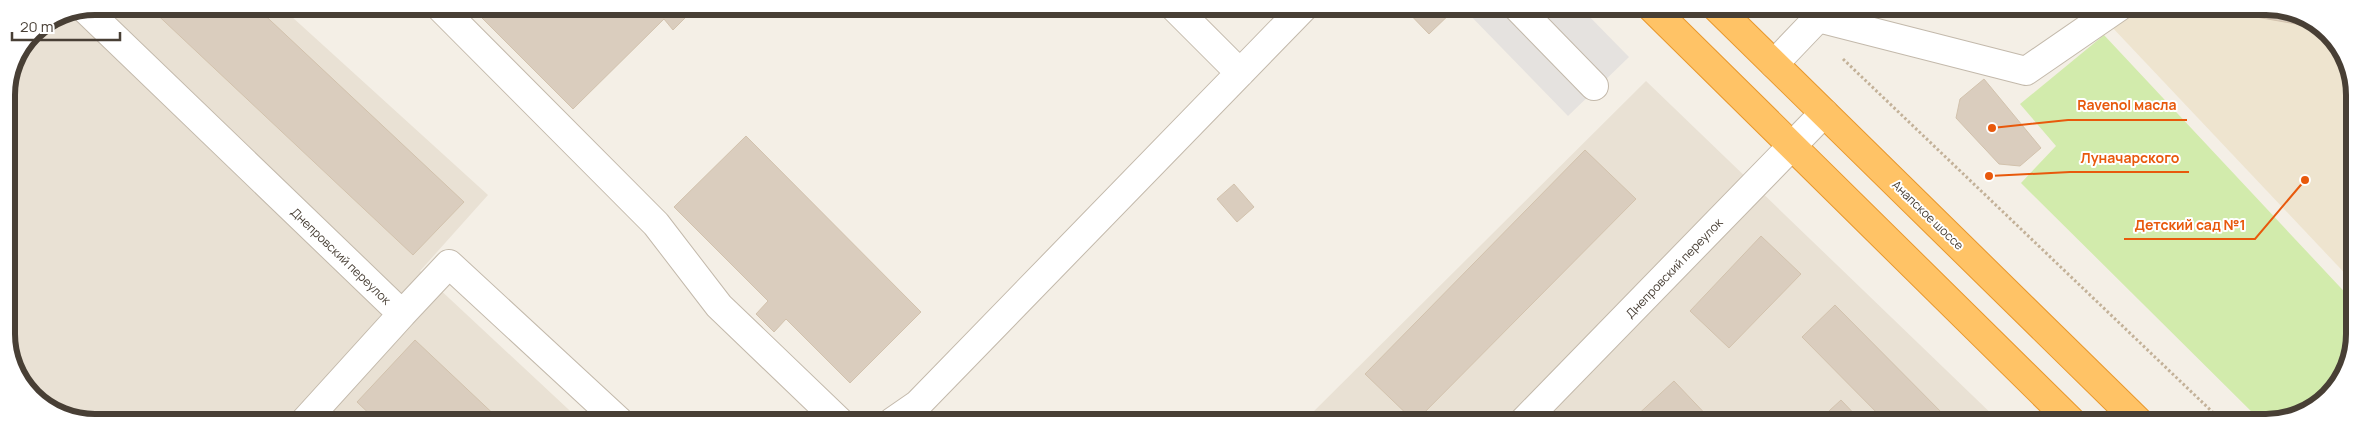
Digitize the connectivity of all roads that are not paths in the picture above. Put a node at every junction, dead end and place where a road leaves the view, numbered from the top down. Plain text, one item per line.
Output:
1 (92, 15) edge
2 (448, 15) edge
3 (1182, 15) edge
4 (1296, 15) edge
5 (1525, 15) edge
6 (1659, 15) edge
7 (1724, 15) edge
8 (2107, 15) edge
9 (1774, 64) junction
10 (1240, 73) junction
11 (1594, 86) dead end
12 (1824, 113) junction
13 (1793, 147) junction
14 (402, 314) junction
15 (320, 414) edge
16 (611, 414) edge
17 (832, 414) edge
18 (904, 414) edge
19 (1531, 414) edge
20 (2065, 414) edge
21 (2132, 414) edge

1 - 14 street, Днепровский переулок
2 - 17 street
3 - 10 street
4 - 10 street
5 - 11 street
6 - 13 highway
7 - 9 highway, Анапское шоссе
8 - 9 street
9 - 12 highway, Анапское шоссе
10 - 18 street
12 - 13 street, Днепровский переулок
12 - 21 highway, Анапское шоссе
13 - 19 street, Днепровский переулок
13 - 20 highway
14 - 15 street
14 - 16 street, Днепровский переулок

